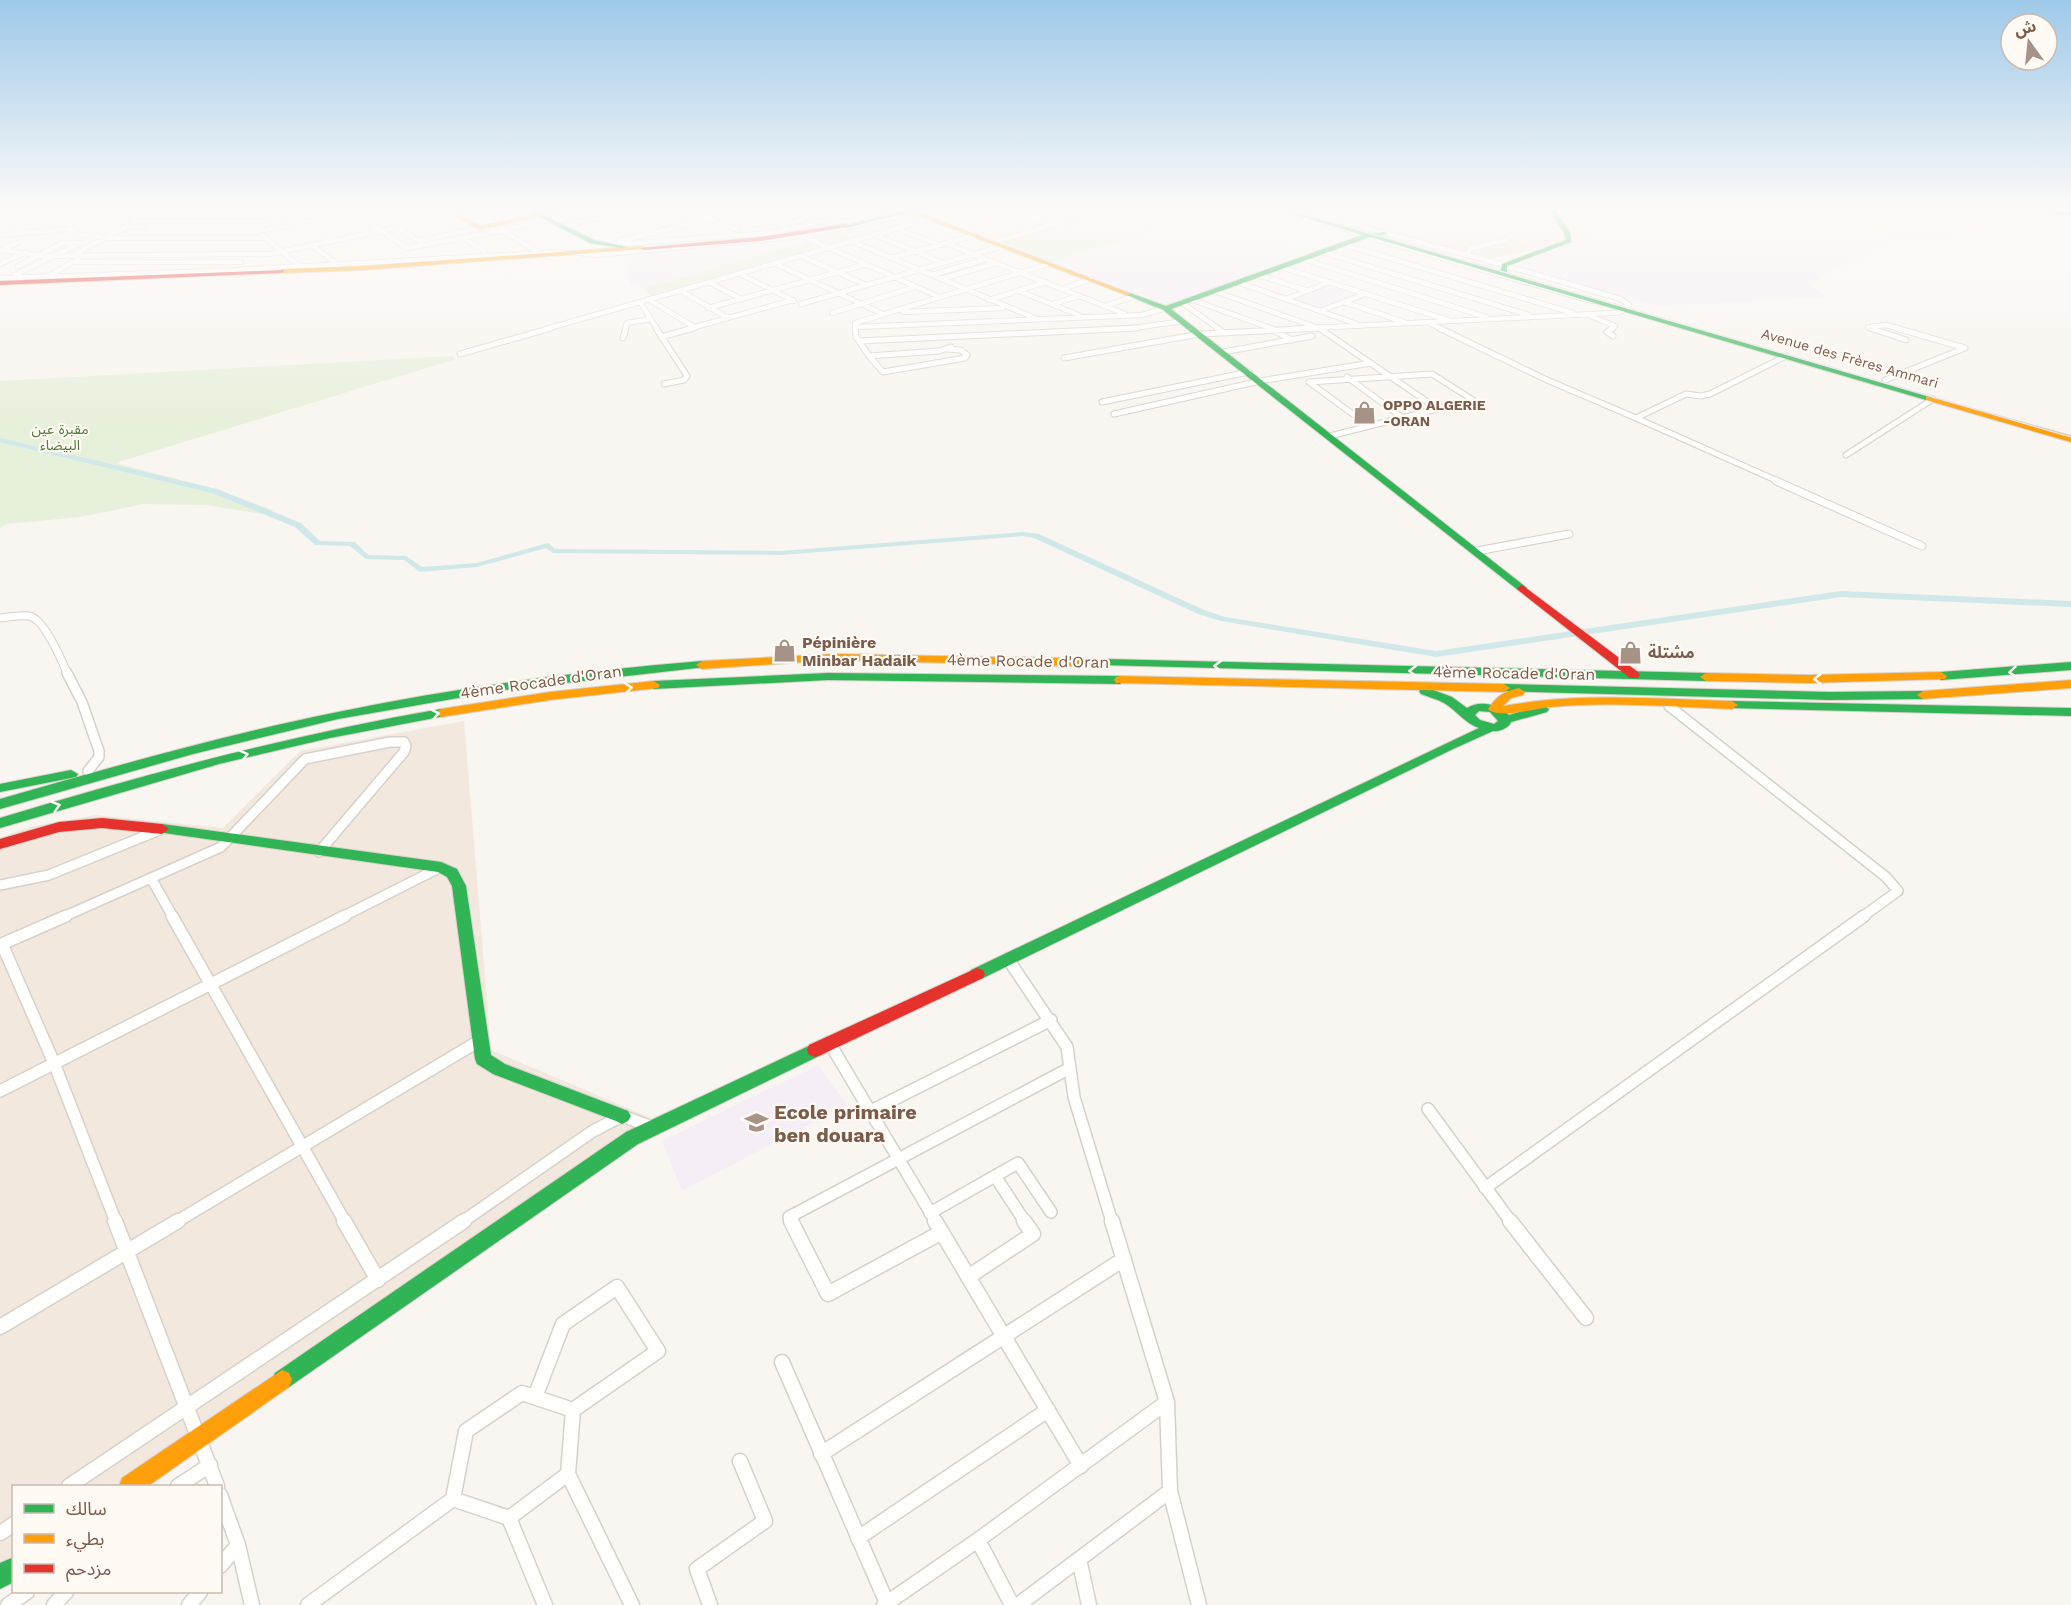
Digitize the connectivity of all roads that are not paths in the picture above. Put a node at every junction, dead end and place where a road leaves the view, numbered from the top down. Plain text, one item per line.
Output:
1 (715, 282) edge
2 (756, 282) edge
3 (803, 282) edge
4 (814, 282) edge
5 (859, 282) edge
6 (876, 282) edge
7 (904, 282) edge
8 (947, 282) edge
9 (992, 282) edge
10 (1046, 282) joint
11 (1083, 282) edge
12 (1099, 282) edge
13 (1237, 282) joint
14 (1282, 282) edge
15 (1330, 282) joint
16 (1376, 282) edge
17 (1394, 282) edge
18 (1423, 282) edge
19 (1466, 282) edge
20 (1471, 282) edge
21 (1525, 282) edge
22 (1538, 282) edge
23 (1546, 282) edge
24 (711, 283) junction
25 (866, 285) junction
26 (1386, 285) junction
27 (915, 287) junction
28 (1396, 288) junction
29 (1062, 289) junction
30 (772, 290) junction
31 (965, 290) junction
32 (1449, 290) junction
33 (681, 291) junction
34 (1019, 291) junction
35 (1214, 291) junction
36 (1308, 291) junction
37 (1562, 292) junction
38 (838, 293) junction
39 (1365, 294) junction
40 (1079, 296) junction
41 (1135, 296) junction
42 (939, 297) junction
43 (1375, 297) junction
44 (1474, 298) junction
45 (741, 299) junction
46 (1286, 299) junction
47 (650, 300) junction
48 (793, 300) junction
49 (989, 300) junction
50 (1186, 301) junction
51 (640, 302) junction
52 (1344, 302) junction
53 (1539, 303) junction
54 (801, 304) junction
55 (861, 304) junction
56 (916, 304) junction
57 (1053, 304) junction
58 (1298, 304) junction
59 (1105, 306) junction
60 (807, 307) dead end
61 (1291, 307) dead end
62 (1454, 307) junction
63 (708, 308) junction
64 (1009, 308) junction
65 (1166, 308) junction
66 (981, 309) junction
67 (1265, 309) junction
68 (1627, 309) junction
69 (958, 310) junction
70 (1283, 310) dead end
71 (918, 311) junction
72 (1320, 311) junction
73 (832, 312) dead end
74 (891, 312) junction
75 (1257, 312) dead end
76 (1276, 313) junction
77 (883, 314) junction
78 (1586, 314) junction
79 (1130, 315) junction
80 (1142, 315) junction
81 (1249, 315) dead end
82 (1579, 315) junction
83 (1084, 317) junction
84 (1101, 317) junction
85 (1537, 317) junction
86 (728, 318) junction
87 (1241, 318) junction
88 (650, 319) junction
89 (1037, 319) junction
90 (1494, 319) junction
91 (1183, 321) junction
92 (984, 322) junction
93 (1453, 322) junction
94 (1429, 323) junction
95 (919, 324) junction
96 (1409, 324) junction
97 (1363, 326) junction
98 (694, 327) junction
99 (856, 327) junction
100 (1149, 327) junction
101 (1319, 328) junction
102 (1275, 330) junction
103 (1106, 331) junction
104 (1245, 332) junction
105 (1043, 333) junction
106 (1224, 333) junction
107 (1200, 334) junction
108 (988, 336) junction
109 (1312, 336) dead end
110 (1613, 336) dead end
111 (661, 337) junction
112 (956, 337) junction
113 (623, 338) dead end
114 (921, 338) junction
115 (1292, 340) junction
116 (1906, 340) dead end
117 (859, 341) junction
118 (1265, 345) junction
119 (946, 350) junction
120 (1223, 352) junction
121 (460, 354) dead end
122 (869, 356) junction
123 (1786, 356) junction
124 (1064, 357) dead end
125 (1371, 363) junction
126 (1335, 369) junction
127 (1249, 372) junction
128 (1319, 372) junction
129 (1390, 376) junction
130 (1348, 378) junction
131 (1331, 379) junction
132 (1885, 380) junction
133 (1260, 381) junction
134 (664, 384) dead end
135 (1933, 399) junction
136 (1102, 402) dead end
137 (1438, 409) junction
138 (1114, 414) dead end
139 (1403, 418) junction
140 (1636, 418) junction
141 (1369, 426) junction
142 (2071, 434) edge
143 (1330, 436) junction
144 (2071, 439) edge
145 (1846, 454) dead end
146 (1569, 534) dead end
147 (1922, 546) dead end
148 (1477, 551) junction
149 (0, 618) edge
150 (2071, 666) edge
151 (1634, 675) junction
152 (2071, 684) edge
153 (1413, 687) junction
154 (1541, 690) junction
155 (1669, 706) junction
156 (2071, 712) edge
157 (1499, 713) junction
158 (1471, 718) junction
159 (1490, 728) junction
160 (1448, 746) junction
161 (167, 757) junction
162 (88, 771) junction
163 (0, 788) edge
164 (0, 804) edge
165 (0, 823) edge
166 (162, 829) junction
167 (230, 839) junction
168 (0, 844) edge
169 (319, 852) junction
170 (441, 867) junction
171 (151, 878) junction
172 (0, 885) edge
173 (1, 944) edge
174 (1008, 959) junction
175 (211, 984) junction
176 (1051, 1020) junction
177 (479, 1041) junction
178 (830, 1042) junction
179 (54, 1064) junction
180 (1070, 1068) junction
181 (0, 1091) edge
182 (1428, 1109) dead end
183 (871, 1112) junction
184 (621, 1116) junction
185 (652, 1127) junction
186 (302, 1145) junction
187 (899, 1160) junction
188 (995, 1176) junction
189 (1485, 1188) junction
190 (1051, 1212) dead end
191 (930, 1213) junction
192 (942, 1232) junction
193 (127, 1252) junction
194 (1124, 1259) junction
195 (968, 1277) junction
196 (378, 1280) junction
197 (1586, 1318) dead end
198 (0, 1327) edge
199 (1004, 1336) junction
200 (782, 1362) dead end
201 (534, 1397) junction
202 (1167, 1402) junction
203 (187, 1407) junction
204 (573, 1410) junction
205 (1048, 1410) junction
206 (201, 1437) junction
207 (821, 1454) junction
208 (740, 1461) dead end
209 (210, 1465) junction
210 (1081, 1466) junction
211 (568, 1474) junction
212 (70, 1485) edge
213 (131, 1485) edge
214 (180, 1485) edge
215 (217, 1485) edge
216 (1170, 1491) junction
217 (453, 1499) junction
218 (222, 1501) edge
219 (509, 1518) junction
220 (858, 1538) junction
221 (978, 1540) junction
222 (238, 1545) junction
223 (1079, 1559) junction
224 (222, 1564) edge
225 (26, 1593) edge
226 (65, 1593) edge
227 (199, 1593) edge
228 (886, 1604) edge
229 (8, 1605) edge
230 (54, 1605) edge
231 (189, 1605) edge
232 (252, 1605) edge
233 (308, 1605) edge
234 (545, 1605) edge
235 (632, 1605) edge
236 (710, 1605) edge
237 (1012, 1605) edge
238 (1018, 1605) edge
239 (1089, 1605) edge
240 (1199, 1605) edge

1 - 24 street
2 - 30 street
3 - 30 street
4 - 38 street
5 - 25 street
6 - 25 street
7 - 27 street
8 - 31 street
9 - 31 street
10 - 29 street
10 - 34 street
11 - 29 street
12 - 41 main road
13 - 35 main road
13 - 46 street
14 - 36 street
15 - 36 street
15 - 39 street
16 - 26 street
17 - 26 street
18 - 32 street
19 - 32 street
20 - 53 street
21 - 37 street
22 - 37 main road, Avenue des Frères Ammari
23 - 68 main road, Avenue des Frères Ammari
24 - 33 street
24 - 45 street
25 - 38 street
26 - 28 street
27 - 42 street
27 - 55 street
28 - 43 street
28 - 62 street
29 - 40 street
30 - 45 street
30 - 48 street
31 - 42 street
31 - 49 street
32 - 44 street
33 - 47 street
33 - 63 street
34 - 49 street
34 - 57 street
35 - 50 main road
35 - 67 street
36 - 46 street
37 - 53 street
37 - 68 main road, Avenue des Frères Ammari
38 - 54 street
38 - 55 street
39 - 43 street
39 - 52 street
40 - 57 street
40 - 59 street
41 - 59 street
41 - 65 main road
42 - 56 street
43 - 93 street
44 - 62 street
44 - 85 street
45 - 63 street
46 - 58 street
47 - 51 street
47 - 98 street
48 - 54 street
48 - 86 street
49 - 64 street
49 - 69 street
50 - 65 main road
50 - 87 street
50 - 106 street
51 - 88 street
51 - 121 street
52 - 72 street
52 - 96 street
53 - 82 street
54 - 60 street
55 - 73 street
55 - 77 street
56 - 71 street
56 - 74 street
57 - 83 street
58 - 61 street
58 - 72 street
59 - 79 street
62 - 90 street
63 - 86 street
64 - 66 street
64 - 89 street
65 - 80 street
65 - 91 main road
66 - 69 street
66 - 92 street
67 - 75 street
67 - 76 street
68 - 78 street
68 - 123 main road, Avenue des Frères Ammari
68 - 132 main road, Avenue des Frères Ammari
69 - 71 street
70 - 76 street
71 - 74 street
71 - 95 street
72 - 97 street
74 - 77 street
76 - 101 street
77 - 99 street
78 - 82 street
78 - 110 street
79 - 80 street
79 - 84 street
80 - 100 street
81 - 87 street
82 - 85 street
83 - 84 street
83 - 89 street
84 - 103 street
85 - 90 street
86 - 98 street
87 - 102 street
88 - 111 street
88 - 113 street
89 - 92 street
89 - 105 street
90 - 93 street
91 - 100 street
91 - 107 main road
92 - 95 street
92 - 108 street
93 - 94 street
94 - 96 street
94 - 140 street
95 - 99 street
95 - 114 street
96 - 97 street
97 - 101 street
98 - 111 street
99 - 117 street
100 - 103 street
101 - 102 street
101 - 125 street
102 - 104 street
102 - 115 street
103 - 105 street
104 - 106 street
104 - 118 street
105 - 108 street
106 - 107 street
107 - 120 main road
107 - 124 street
108 - 112 street
109 - 115 street
111 - 134 street
112 - 114 street
112 - 119 street
114 - 117 street
115 - 118 street
116 - 132 street
117 - 122 street
118 - 120 street
119 - 122 street
119 - 122 street
120 - 127 main road
123 - 135 main road, Avenue des Frères Ammari
123 - 140 street
125 - 126 street
125 - 129 street
126 - 128 street
126 - 130 street
127 - 133 main road
127 - 136 street
128 - 131 street
128 - 133 street
129 - 130 street
129 - 137 street
129 - 137 street
130 - 131 street
130 - 139 street
131 - 141 street
132 - 142 main road, Avenue des Frères Ammari
133 - 138 street
133 - 143 main road
135 - 144 main road, Avenue des Frères Ammari
135 - 145 street
137 - 139 street
139 - 141 street
140 - 147 street
141 - 143 street
143 - 148 main road
146 - 148 street
148 - 151 main road
149 - 162 street
150 -> 151 main road, 4ème Rocade d'Oran
151 -> 161 main road, 4ème Rocade d'Oran
152 - 154 main road, 4ème Rocade d'Oran
153 - 154 main road, 4ème Rocade d'Oran
153 - 158 main road
165 -> 153 main road, 4ème Rocade d'Oran
154 - 157 main road
155 - 156 main road
155 - 157 main road
155 - 189 street
157 - 158 main road
157 - 159 main road
158 - 159 main road
158 - 160 main road
159 - 160 main road
160 - 174 main road
161 - 162 main road
161 - 164 main road, 4ème Rocade d'Oran
162 - 163 main road
166 - 167 main road
166 - 168 main road
166 - 172 street
167 - 169 main road
167 - 169 street
167 - 171 street
169 - 170 main road
170 - 175 street
170 - 177 main road
171 - 173 street
171 - 175 street
173 - 179 street
174 - 176 street
174 - 178 main road
175 - 179 street
175 - 186 street
176 - 180 street
176 - 183 street
177 - 184 main road
177 - 186 street
178 - 183 street
178 - 185 main road
179 - 181 street
179 - 193 street
180 - 187 street
180 - 194 street
182 - 189 street
183 - 187 street
184 - 185 street
184 - 196 street
185 - 206 main road
186 - 193 street
186 - 196 street
187 - 191 street
187 - 192 street
188 - 190 street
188 - 191 street
188 - 195 street
189 - 197 street
191 - 192 street
192 - 195 street
193 - 198 street
193 - 203 street
194 - 199 street
194 - 202 street
195 - 199 street
196 - 203 street
199 - 205 street
199 - 207 street
200 - 207 street
201 - 204 street
201 - 204 street
201 - 217 street
202 - 210 street
202 - 216 street
203 - 206 street
203 - 212 street
204 - 211 street
205 - 210 street
205 - 220 street
206 - 209 street
206 - 213 main road
207 - 220 street
208 - 236 street
209 - 214 street
209 - 215 street
210 - 221 street
211 - 219 street
211 - 235 street
216 - 223 street
216 - 240 street
217 - 219 street
217 - 233 street
218 - 222 street
219 - 234 street
220 - 228 street
221 - 228 street
221 - 237 street
222 - 224 street
222 - 232 street
223 - 238 street
223 - 239 street
225 - 229 street
226 - 230 street
227 - 231 street

